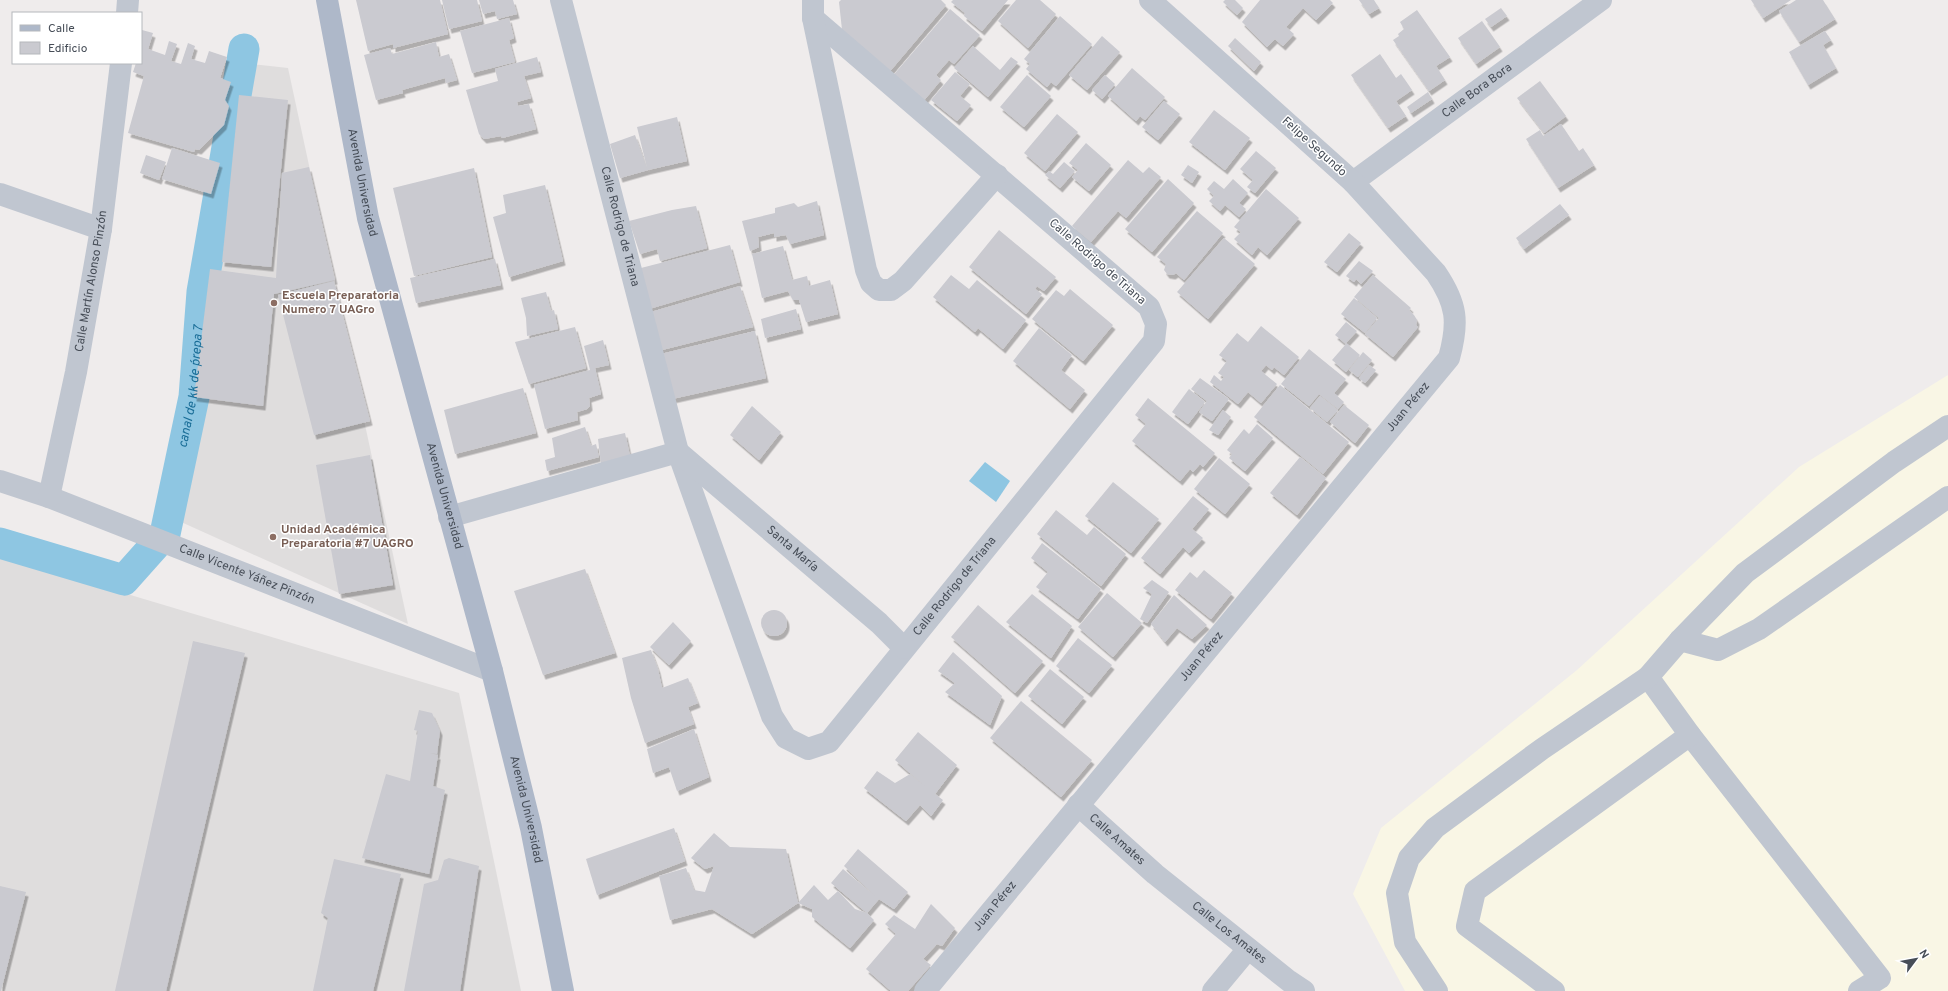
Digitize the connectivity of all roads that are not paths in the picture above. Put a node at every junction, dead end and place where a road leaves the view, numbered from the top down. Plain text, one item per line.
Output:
1 (128, 0) edge
2 (327, 0) edge
3 (561, 0) edge
4 (1152, 0) edge
5 (1601, 0) edge
6 (813, 9) edge
7 (127, 12) edge
8 (121, 64) edge
9 (997, 175) junction
10 (1353, 182) junction
11 (0, 194) edge
12 (101, 229) junction
13 (1455, 312) joint
14 (1948, 426) edge
15 (678, 452) junction
16 (0, 481) edge
17 (49, 497) junction
18 (1948, 497) edge
19 (449, 517) junction
20 (1680, 640) junction
21 (904, 648) junction
22 (492, 671) junction
23 (1648, 677) junction
24 (1690, 735) junction
25 (1078, 805) junction
26 (1155, 874) joint
27 (1248, 949) junction
28 (563, 991) edge
29 (925, 991) edge
30 (1212, 991) edge
31 (1304, 991) edge
32 (1437, 991) edge
33 (1554, 991) edge
34 (1859, 991) edge

1 - 7 street
2 - 19 main road, Avenida Universidad
3 - 15 street, Calle Rodrigo de Triana
4 - 10 street, Felipe Segundo
5 - 10 street, Calle Bora Bora
6 - 9 street, Calle Rodrigo de Triana
6 - 9 street, Calle Rodrigo de Triana
8 - 12 street, Calle Martín Alonso Pinzón
9 - 21 street, Calle Rodrigo de Triana
10 - 13 street, Felipe Segundo
11 - 12 street
12 - 17 street, Calle Martín Alonso Pinzón
13 - 25 street, Juan Pérez
14 - 20 street
15 - 19 street
15 - 21 street, Santa María
15 - 21 street, Calle Rodrigo de Triana
16 - 17 street, Calle Vicente Yáñez Pinzón
17 - 22 street, Calle Vicente Yáñez Pinzón
18 - 20 street
19 - 22 main road, Avenida Universidad
20 - 23 street
22 - 28 main road, Avenida Universidad
23 - 24 street
23 - 32 street
24 - 33 street
24 - 34 street
25 - 26 street, Calle Amates
25 - 29 street, Juan Pérez
26 - 27 street, Calle Los Amates
27 - 30 street
27 - 31 street, Calle Los Amates

